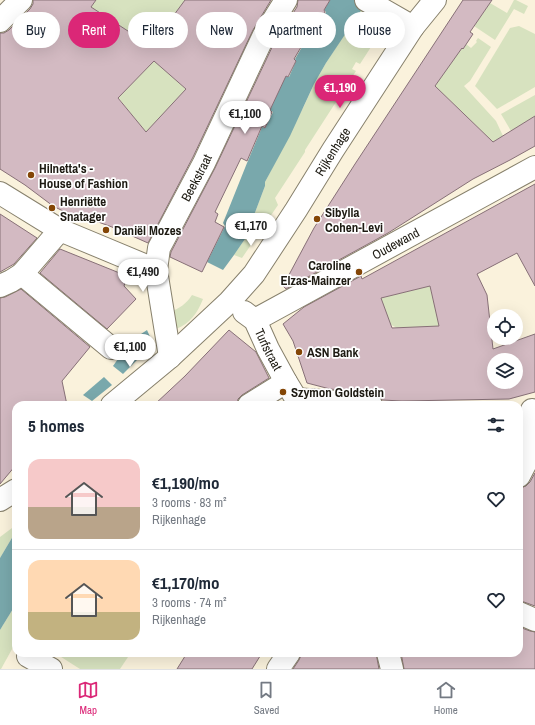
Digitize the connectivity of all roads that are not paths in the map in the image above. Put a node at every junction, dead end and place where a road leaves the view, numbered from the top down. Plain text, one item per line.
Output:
1 (21, 0) edge
2 (286, 0) edge
3 (434, 0) edge
4 (368, 1) edge
5 (0, 21) edge
6 (413, 27) junction
7 (535, 167) edge
8 (0, 193) edge
9 (60, 230) junction
10 (156, 270) junction
11 (22, 274) junction
12 (0, 286) edge
13 (229, 302) junction
14 (255, 320) junction
15 (111, 348) dead end
16 (170, 357) junction
17 (294, 395) edge
18 (117, 401) edge
19 (267, 401) edge
20 (340, 401) edge
21 (529, 410) edge
22 (523, 468) edge
23 (12, 492) edge
24 (0, 500) edge
25 (523, 615) edge
26 (535, 620) edge
27 (286, 657) edge
28 (389, 657) edge
29 (27, 659) edge
30 (51, 669) edge
31 (278, 669) edge
32 (392, 669) edge

1 - 5 street
2 - 10 street, Beekstraat
3 - 6 street, Rijkenhage
4 - 6 street
6 - 13 street, Rijkenhage
7 - 14 street, Oudewand
8 - 9 street
9 - 10 street
9 - 11 street
10 - 16 street, Beekstraat
11 - 12 street
11 - 15 street
13 - 14 street, Turfstraat
13 - 16 street, Rijkenhage
14 - 17 street, Turfstraat
16 - 18 street, Rijkenhage
17 - 19 street
17 - 20 street
21 - 22 street
23 - 24 street
25 - 26 street
27 - 31 street
28 - 32 street
29 - 30 street

